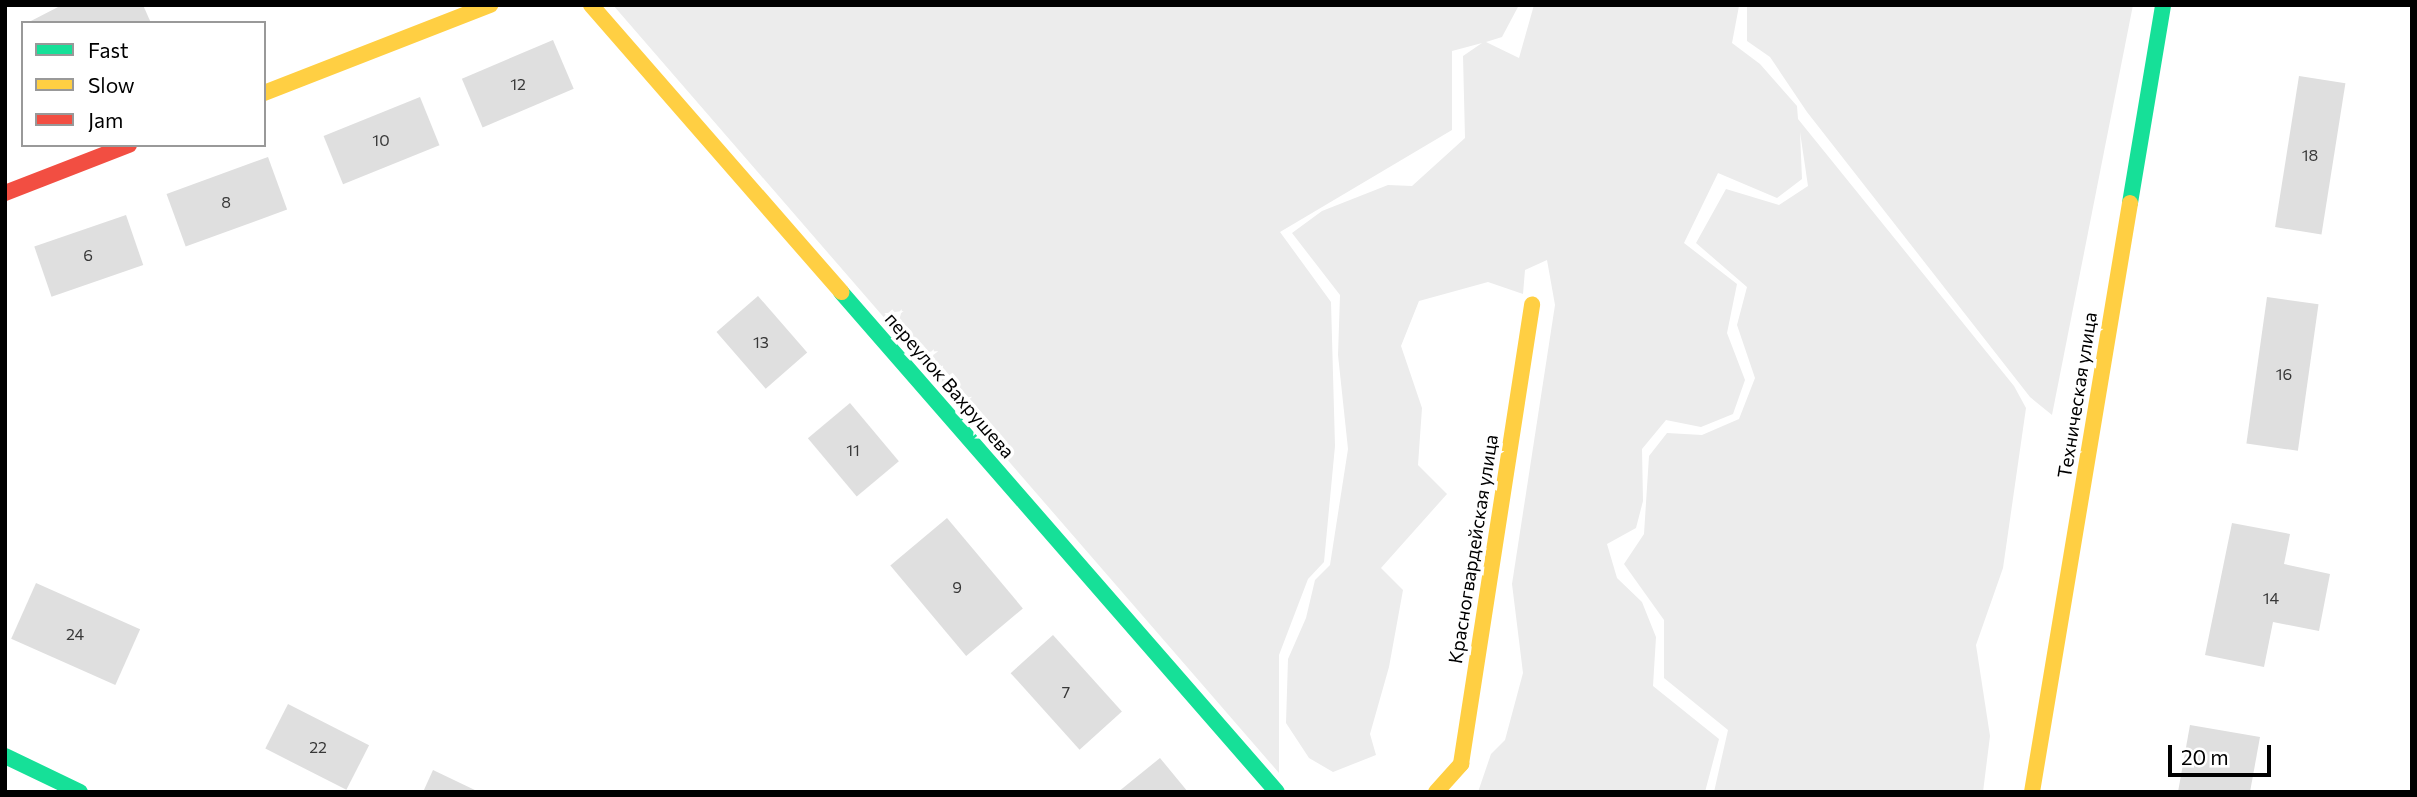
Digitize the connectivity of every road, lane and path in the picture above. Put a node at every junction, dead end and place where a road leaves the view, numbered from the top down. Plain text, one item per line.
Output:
1 (490, 5) edge
2 (591, 5) edge
3 (2163, 5) edge
4 (266, 92) edge
5 (124, 147) edge
6 (5, 193) edge
7 (1532, 304) dead end
8 (5, 756) edge
9 (80, 792) edge
10 (1277, 792) edge
11 (1436, 792) edge
12 (2032, 792) edge

1 - 4 street
2 - 10 street, переулок Вахрушева
3 - 12 street, Техническая улица
5 - 6 street
7 - 11 street, Красногвардейская улица
8 - 9 street

